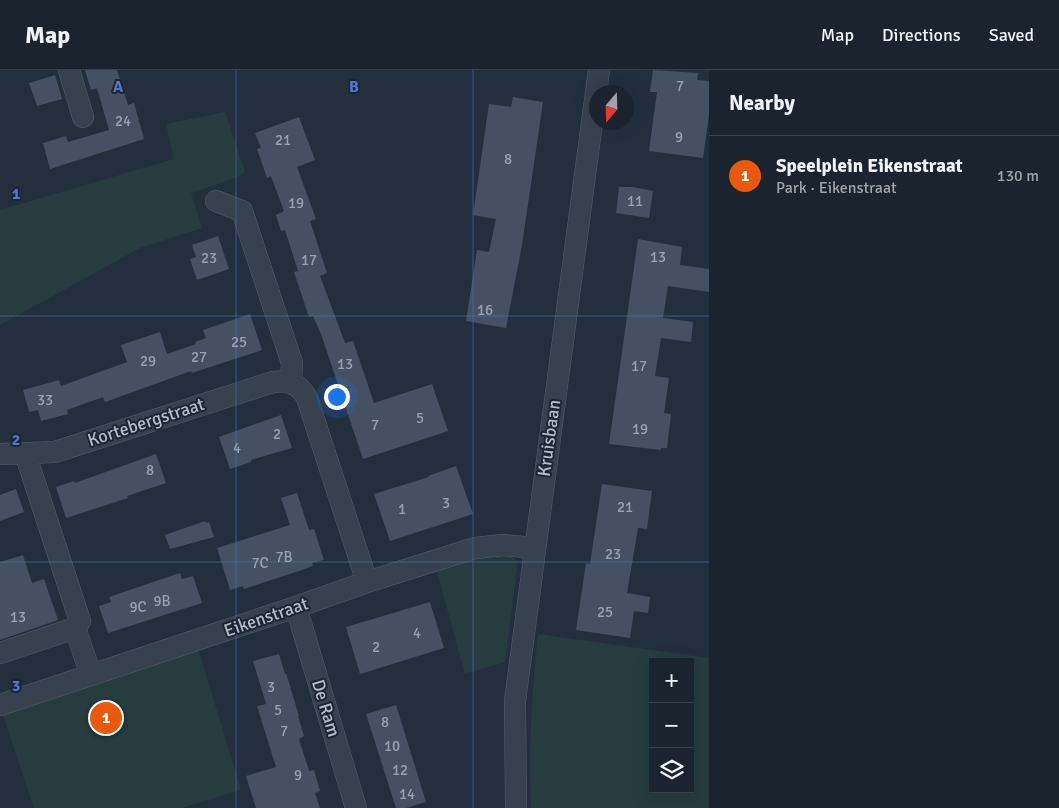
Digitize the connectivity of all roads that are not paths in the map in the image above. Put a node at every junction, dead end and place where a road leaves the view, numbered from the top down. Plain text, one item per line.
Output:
1 (69, 70) edge
2 (599, 70) edge
3 (82, 117) dead end
4 (216, 201) dead end
5 (291, 382) junction
6 (25, 453) junction
7 (0, 454) edge
8 (535, 548) junction
9 (367, 582) junction
10 (296, 608) junction
11 (76, 628) junction
12 (0, 654) edge
13 (91, 675) junction
14 (0, 705) edge
15 (356, 808) edge
16 (516, 808) edge

1 - 3 street
2 - 8 street, Kruisbaan
4 - 5 street
5 - 6 street, Kortebergstraat
5 - 9 street
6 - 7 street, Kortebergstraat
6 - 11 street
8 - 9 street, Eikenstraat
8 - 16 street, Kruisbaan
9 - 10 street, Eikenstraat
10 - 13 street, Eikenstraat
10 - 15 street, De Ram
11 - 12 street
11 - 13 street
13 - 14 street, Eikenstraat

